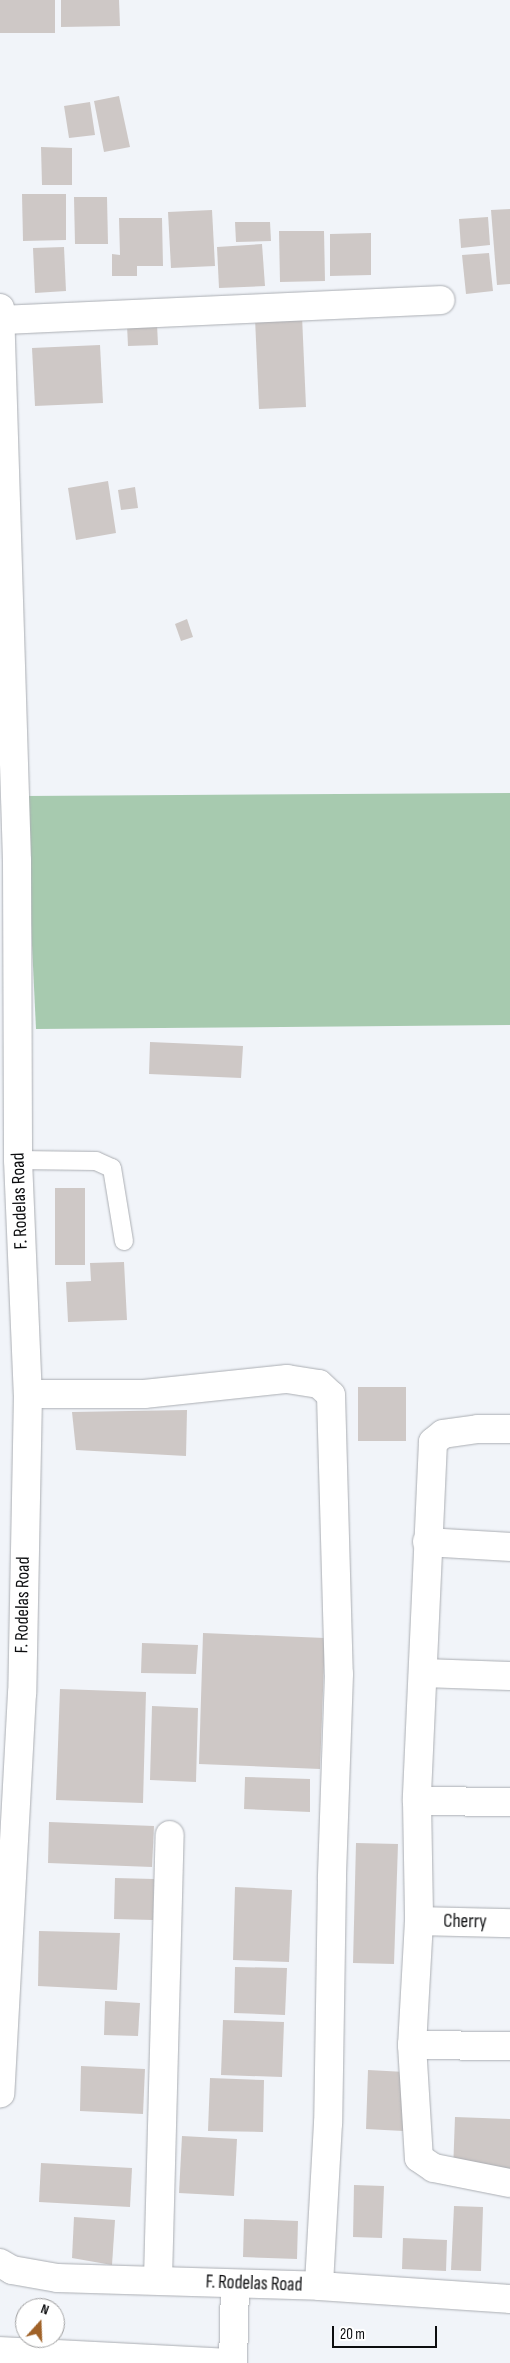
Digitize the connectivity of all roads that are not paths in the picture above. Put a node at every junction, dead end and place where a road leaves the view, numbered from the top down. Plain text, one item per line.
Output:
1 (440, 300) dead end
2 (1, 314) edge
3 (9, 862) edge
4 (18, 1160) junction
5 (124, 1241) dead end
6 (28, 1394) junction
7 (510, 1429) edge
8 (427, 1542) junction
9 (510, 1546) edge
10 (423, 1673) junction
11 (510, 1676) edge
12 (417, 1801) junction
13 (510, 1802) edge
14 (170, 1835) dead end
15 (419, 1921) junction
16 (510, 1923) edge
17 (412, 2045) junction
18 (510, 2046) edge
19 (0, 2093) edge
20 (510, 2183) edge
21 (0, 2262) edge
22 (158, 2279) junction
23 (235, 2286) junction
24 (319, 2286) junction
25 (510, 2298) edge
26 (0, 2351) edge
27 (226, 2363) edge
28 (233, 2363) edge

1 - 2 street
2 - 3 street, F. Rodelas Road
3 - 4 street, F. Rodelas Road
4 - 5 lane
4 - 6 street, F. Rodelas Road
6 - 19 street, F. Rodelas Road
6 - 24 street
7 - 8 street
8 - 9 street
8 - 10 street
10 - 11 street
10 - 12 street
12 - 13 street
12 - 15 street
14 - 22 street
15 - 16 street, Cherry
15 - 17 street
17 - 18 street
17 - 20 street
21 - 22 street, F. Rodelas Road
22 - 23 street, F. Rodelas Road
23 - 24 street, F. Rodelas Road
23 - 28 street
24 - 25 street, F. Rodelas Road
26 - 27 street

